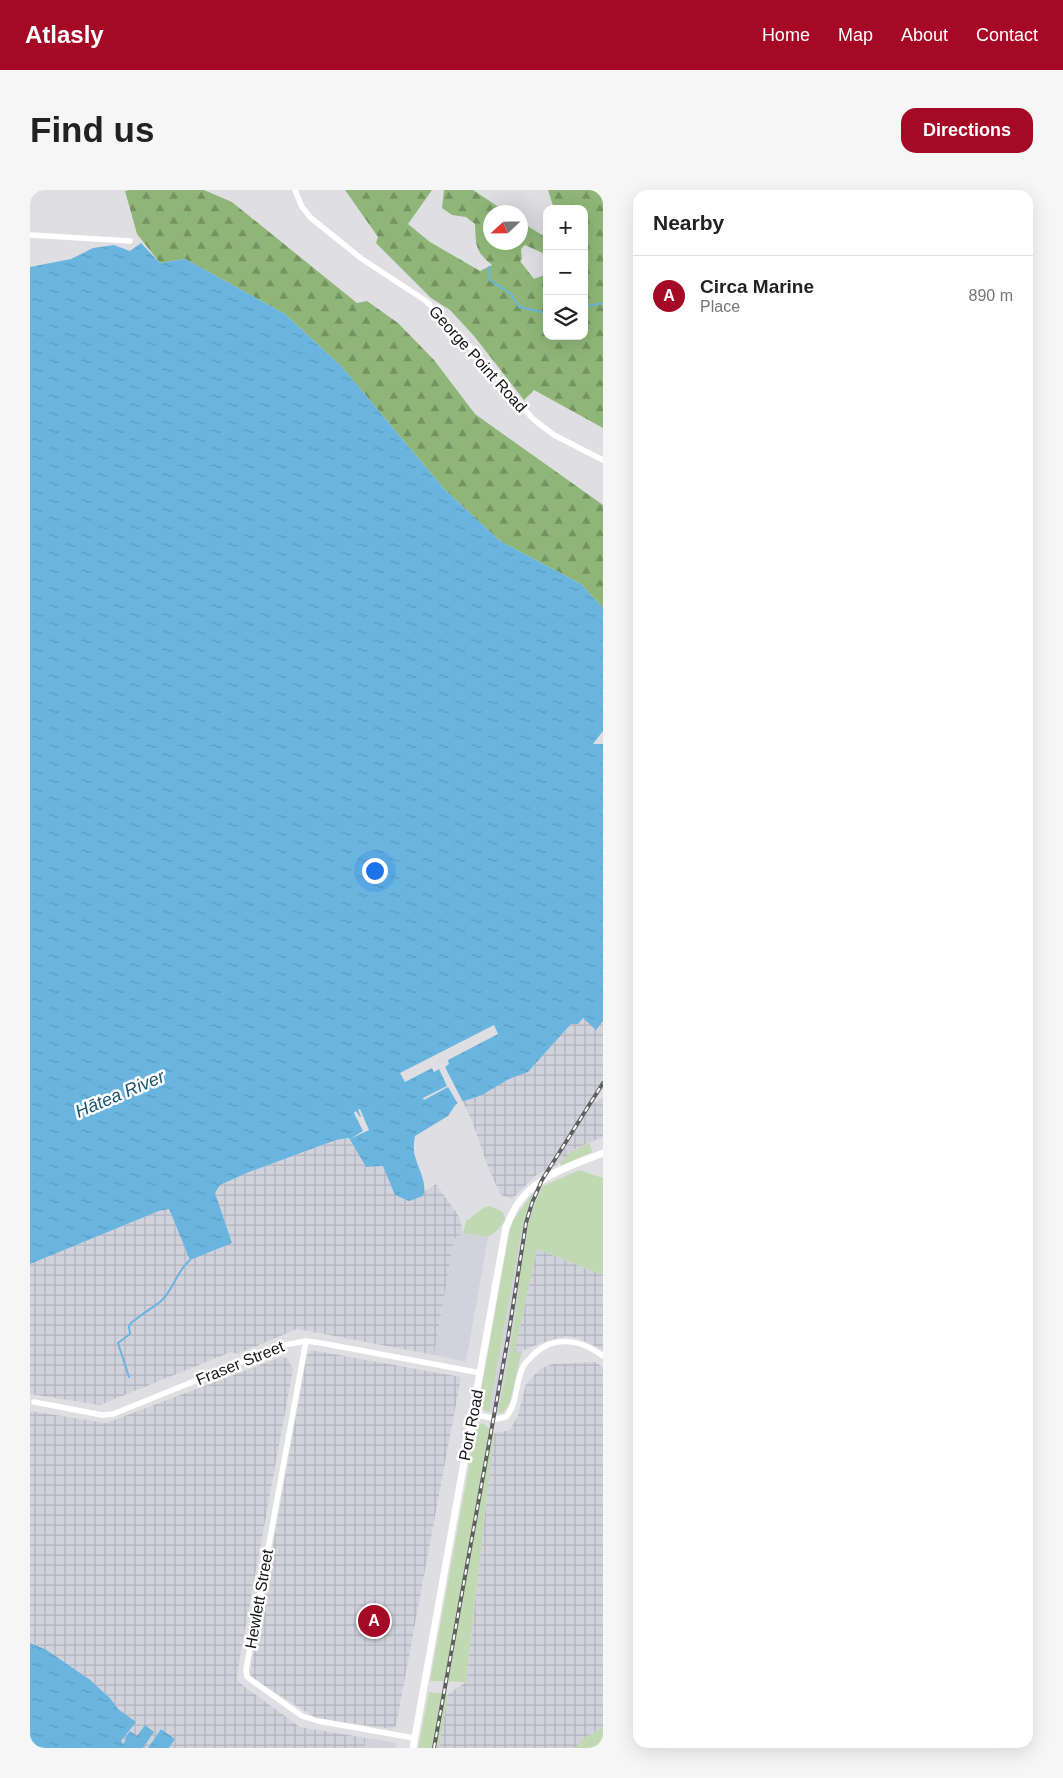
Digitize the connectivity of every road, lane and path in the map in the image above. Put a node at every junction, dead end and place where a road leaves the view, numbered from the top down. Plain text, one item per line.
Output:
1 (295, 190) edge
2 (30, 234) edge
3 (130, 241) dead end
4 (603, 460) edge
5 (603, 1153) edge
6 (306, 1341) junction
7 (603, 1356) edge
8 (481, 1373) junction
9 (34, 1402) dead end
10 (473, 1414) junction
11 (414, 1738) junction
12 (413, 1748) edge

1 - 4 street, George Point Road
2 - 3 street
5 - 8 main road, Port Road
6 - 8 street, Fraser Street
6 - 9 street, Fraser Street
6 - 11 street, Hewlett Street
7 - 10 street
8 - 10 main road, Port Road
10 - 11 main road, Port Road
11 - 12 main road, Port Road

